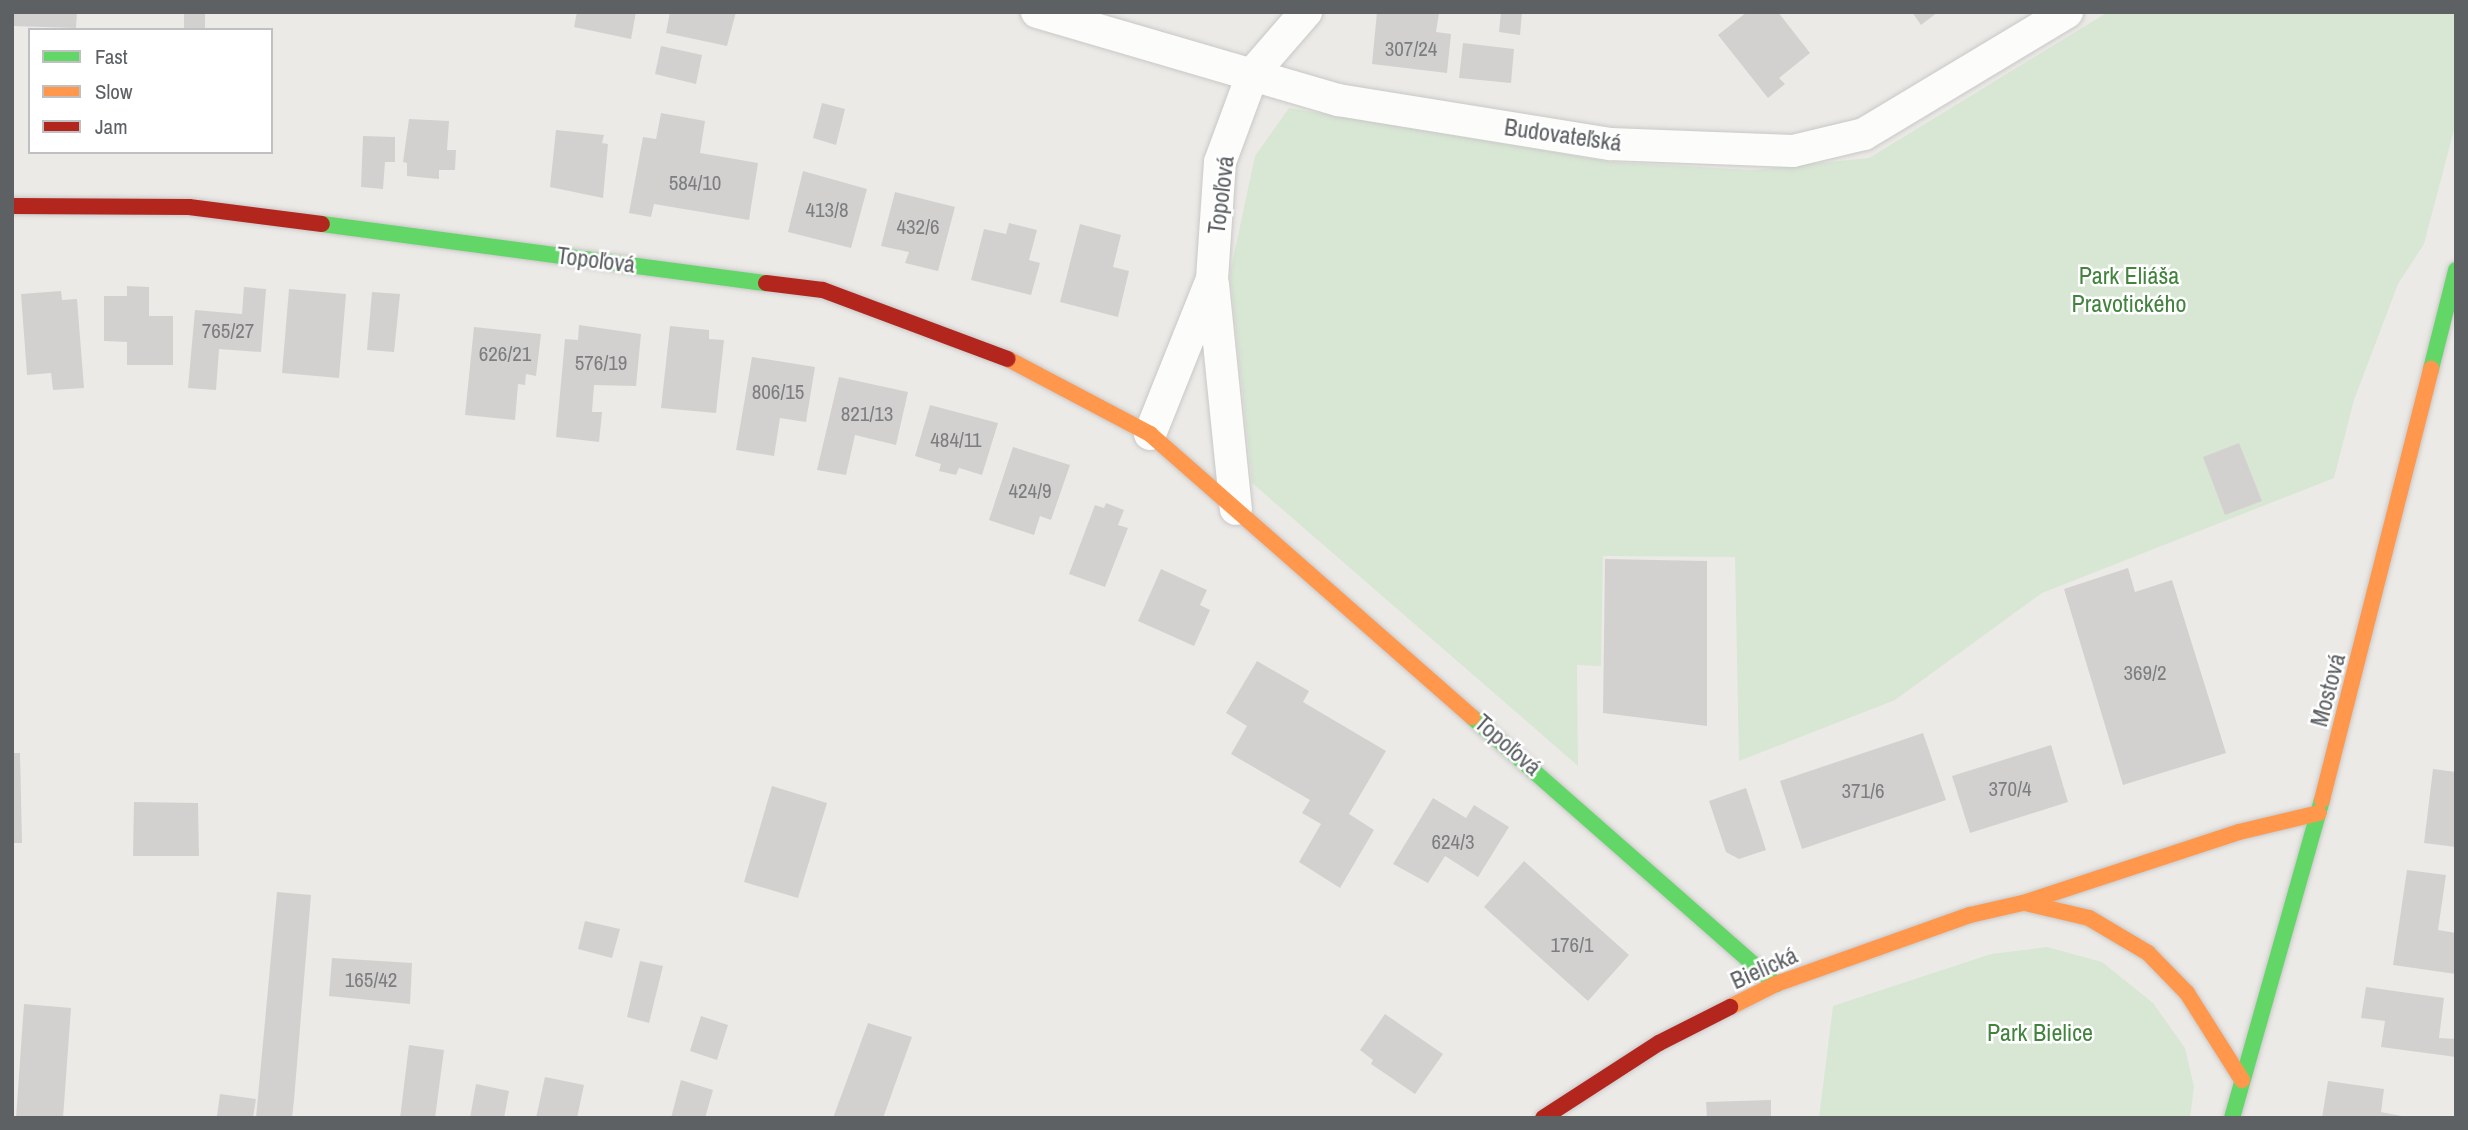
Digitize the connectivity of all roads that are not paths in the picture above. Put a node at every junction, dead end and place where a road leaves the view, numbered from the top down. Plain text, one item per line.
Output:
1 (1037, 12) edge
2 (1306, 12) edge
3 (2067, 12) edge
4 (1253, 73) junction
5 (12, 206) edge
6 (2455, 277) edge
7 (1212, 279) junction
8 (1150, 434) junction
9 (1237, 509) junction
10 (2319, 813) junction
11 (2023, 903) junction
12 (1776, 984) junction
13 (2242, 1080) junction
14 (1543, 1118) edge
15 (2232, 1118) edge

1 - 4 street, Budovateľská
2 - 4 street
3 - 4 street, Budovateľská
4 - 7 street, Topoľová
5 - 8 main road, Topoľová
6 - 10 main road, Mostová
7 - 8 street, Topoľová
7 - 9 street, Topoľová
8 - 9 main road, Topoľová
9 - 12 main road, Topoľová
10 - 11 main road, Bielická
10 - 13 main road, Mostová
11 - 12 main road, Bielická
11 - 13 main road, Bielická
12 - 14 main road, Bielická
13 - 15 main road, Mostová

